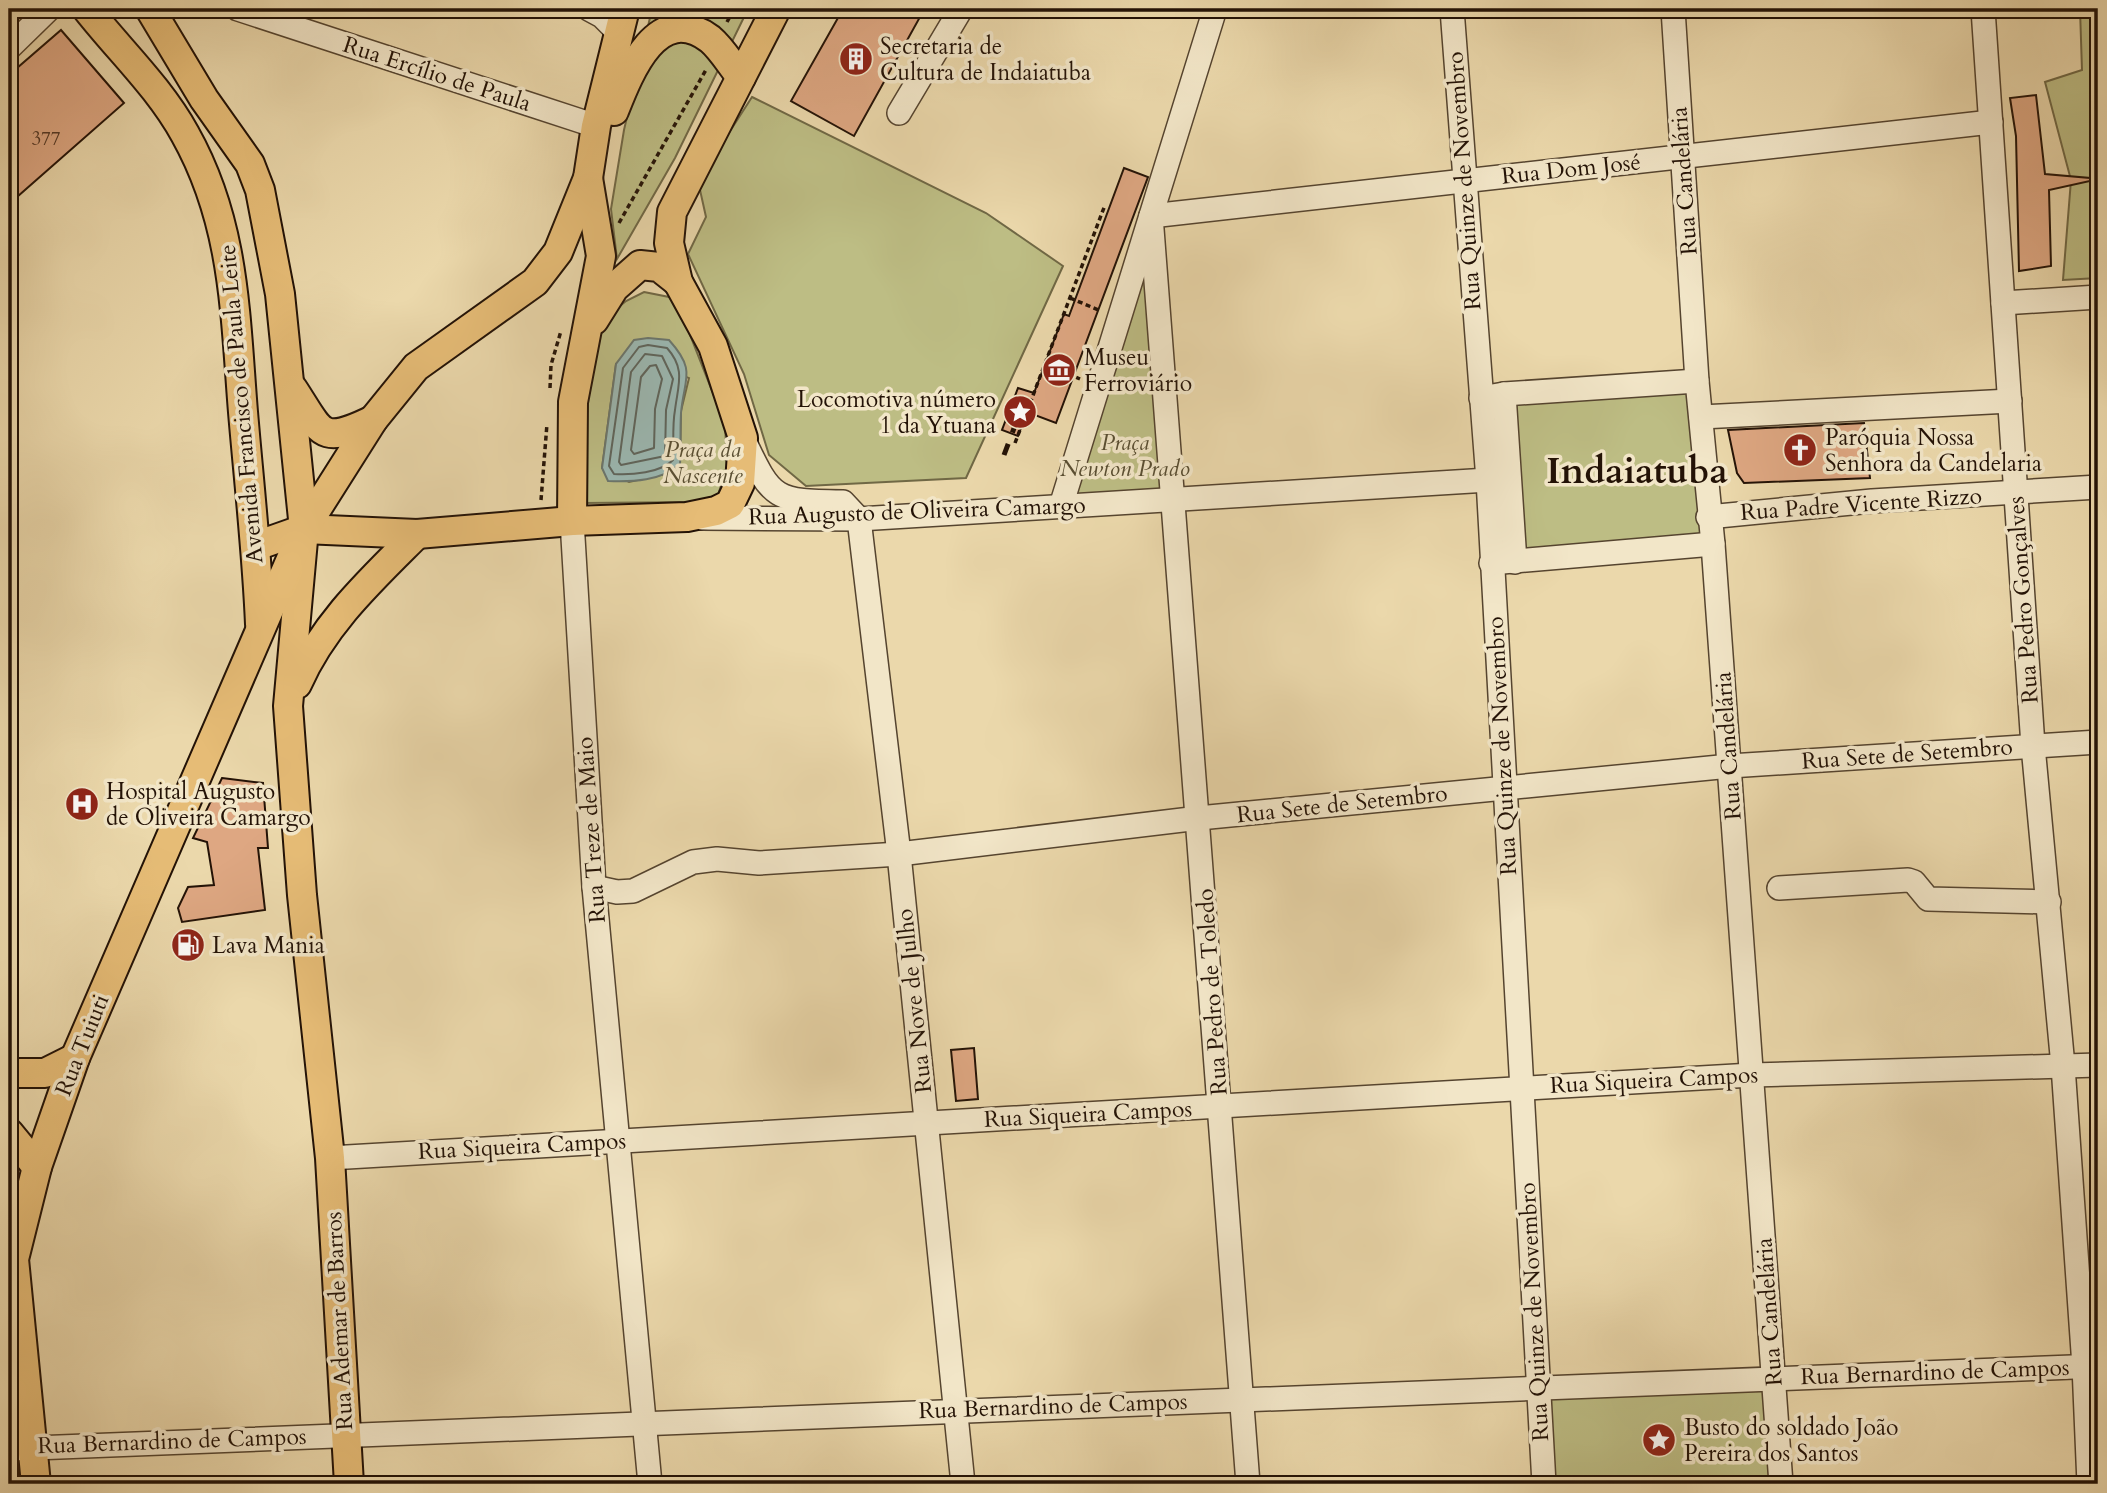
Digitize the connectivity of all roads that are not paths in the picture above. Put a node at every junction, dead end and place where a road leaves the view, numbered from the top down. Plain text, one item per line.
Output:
1 (49, 9) edge
2 (87, 9) edge
3 (131, 9) edge
4 (150, 9) edge
5 (239, 9) edge
6 (589, 9) edge
7 (776, 9) edge
8 (961, 9) edge
9 (1214, 9) edge
10 (1451, 9) edge
11 (1673, 9) edge
12 (1983, 9) edge
13 (622, 21) edge
14 (9, 47) edge
15 (741, 77) junction
16 (204, 99) junction
17 (899, 113) dead end
18 (1991, 122) junction
19 (596, 126) junction
20 (1683, 157) junction
21 (588, 178) junction
22 (1464, 181) junction
23 (1151, 216) junction
24 (678, 282) junction
25 (2098, 297) edge
26 (2003, 303) junction
27 (586, 334) junction
28 (1697, 381) junction
29 (290, 384) junction
30 (1504, 394) junction
31 (1481, 398) junction
32 (2010, 401) junction
33 (1701, 418) junction
34 (373, 420) junction
35 (743, 438) junction
36 (1488, 480) junction
37 (2098, 487) edge
38 (2016, 493) junction
39 (1174, 499) junction
40 (1060, 506) junction
41 (687, 517) junction
42 (1708, 517) junction
43 (859, 519) junction
44 (572, 521) junction
45 (304, 530) junction
46 (417, 534) junction
47 (1713, 544) junction
48 (256, 546) junction
49 (1515, 562) junction
50 (1491, 563) junction
51 (260, 631) junction
52 (288, 706) junction
53 (2098, 742) edge
54 (2033, 746) junction
55 (1730, 766) junction
56 (1505, 787) junction
57 (1199, 818) junction
58 (899, 854) junction
59 (594, 887) junction
60 (1779, 888) dead end
61 (2049, 902) junction
62 (75, 1058) junction
63 (2098, 1065) edge
64 (2063, 1066) junction
65 (9, 1073) edge
66 (1752, 1075) junction
67 (1522, 1087) junction
68 (1221, 1106) junction
69 (926, 1122) junction
70 (9, 1133) edge
71 (617, 1140) junction
72 (330, 1158) junction
73 (37, 1167) junction
74 (2091, 1366) edge
75 (1774, 1378) junction
76 (1539, 1388) junction
77 (1242, 1399) junction
78 (955, 1410) junction
79 (644, 1423) junction
80 (345, 1434) junction
81 (21, 1448) edge
82 (36, 1484) edge
83 (349, 1484) edge
84 (650, 1484) edge
85 (963, 1484) edge
86 (1248, 1484) edge
87 (1544, 1484) edge
88 (1782, 1484) edge
89 (2089, 1484) edge

1 - 14 street
2 - 48 main road, Avenida Francisco de Paula Leite
3 - 16 main road
4 - 16 main road, Avenida Francisco de Paula Leite
5 - 19 street, Rua Ercílio de Paula
6 - 13 street
7 - 15 main road
8 - 17 street
9 - 23 street
10 - 22 street, Rua Quinze de Novembro
11 - 20 street, Rua Candelária
12 - 18 street, Rua Pedro Gonçalves
13 - 19 main road
15 - 21 main road
15 - 24 main road
16 - 29 main road, Avenida Francisco de Paula Leite
18 - 20 street, Rua Dom José
18 - 26 street, Rua Pedro Gonçalves
19 - 21 main road
20 - 22 street, Rua Dom José
20 - 28 street, Rua Candelária
21 - 27 main road, Rua Treze de Maio
21 - 34 main road, Rua Tuiuti
22 - 23 street, Rua Dom José
22 - 31 street, Rua Quinze de Novembro
23 - 39 street
23 - 40 street
24 - 27 main road
24 - 35 main road
25 - 26 street
26 - 32 street, Rua Pedro Gonçalves
27 - 44 main road, Rua Treze de Maio
28 - 30 street
28 - 33 street, Rua Candelária
29 - 34 main road
29 - 45 main road, Avenida Francisco de Paula Leite
30 - 31 street
30 - 49 street
31 - 36 street, Rua Quinze de Novembro
32 - 33 street
32 - 38 street, Rua Pedro Gonçalves
33 - 42 street, Rua Candelária
34 - 45 main road, Rua Tuiuti
35 - 41 main road
35 - 43 street
36 - 39 street, Rua Augusto de Oliveira Camargo
36 - 50 street, Rua Quinze de Novembro
37 - 38 street, Rua Padre Vicente Rizzo
38 - 42 street, Rua Padre Vicente Rizzo
38 - 54 street, Rua Pedro Gonçalves
39 - 40 street, Rua Augusto de Oliveira Camargo
39 - 57 street, Rua Pedro de Toledo
40 - 43 street, Rua Augusto de Oliveira Camargo
41 - 43 street, Rua Augusto de Oliveira Camargo
41 - 44 main road, Rua Augusto de Oliveira Camargo
42 - 47 street, Rua Candelária
43 - 58 street, Rua Nove de Julho
44 - 46 main road, Rua Augusto de Oliveira Camargo
44 - 59 street, Rua Treze de Maio
45 - 46 main road, Rua Augusto de Oliveira Camargo
45 - 48 main road
45 - 51 main road, Rua Tuiuti
45 - 52 main road, Avenida Francisco de Paula Leite
46 - 52 main road
47 - 49 street
47 - 55 street, Rua Candelária
48 - 51 main road, Avenida Francisco de Paula Leite
49 - 50 street
50 - 56 street, Rua Quinze de Novembro
51 - 62 main road, Rua Tuiuti
52 - 72 main road, Avenida Francisco de Paula Leite
53 - 54 street, Rua Sete de Setembro
54 - 55 street, Rua Sete de Setembro
54 - 61 street, Rua Pedro Gonçalves
55 - 56 street, Rua Sete de Setembro
55 - 66 street, Rua Candelária
56 - 57 street, Rua Sete de Setembro
56 - 67 street, Rua Quinze de Novembro
57 - 58 street, Rua Sete de Setembro
57 - 68 street, Rua Pedro de Toledo
58 - 59 street, Rua Sete de Setembro
58 - 69 street, Rua Nove de Julho
59 - 71 street, Rua Treze de Maio
60 - 61 street
61 - 64 street, Rua Pedro Gonçalves
62 - 65 main road
62 - 73 main road, Rua Tuiuti
63 - 64 street, Rua Siqueira Campos
64 - 66 street, Rua Siqueira Campos
64 - 74 street, Rua Pedro Gonçalves
66 - 67 street, Rua Siqueira Campos
66 - 75 street, Rua Candelária
67 - 68 street, Rua Siqueira Campos
67 - 76 street, Rua Quinze de Novembro
68 - 69 street, Rua Siqueira Campos
68 - 77 street, Rua Pedro de Toledo
69 - 71 street, Rua Siqueira Campos
69 - 78 street, Rua Nove de Julho
70 - 73 main road
71 - 72 street, Rua Siqueira Campos
71 - 79 street, Rua Treze de Maio
72 - 80 main road, Rua Ademar de Barros
73 - 81 main road, Rua Tuiuti
74 - 75 street, Rua Bernardino de Campos
74 - 89 street, Rua Pedro Gonçalves
75 - 76 street, Rua Bernardino de Campos
75 - 88 street, Rua Candelária
76 - 77 street, Rua Bernardino de Campos
76 - 87 street, Rua Quinze de Novembro
77 - 78 street, Rua Bernardino de Campos
77 - 86 street, Rua Pedro de Toledo
78 - 79 street, Rua Bernardino de Campos
78 - 85 street, Rua Nove de Julho
79 - 80 street, Rua Bernardino de Campos
79 - 84 street, Rua Treze de Maio
80 - 81 street, Rua Bernardino de Campos
80 - 83 main road, Rua Ademar de Barros
81 - 82 main road, Rua Tuiuti

